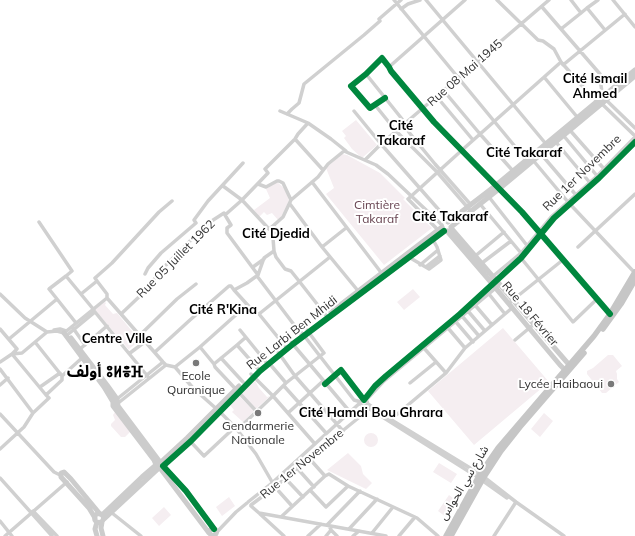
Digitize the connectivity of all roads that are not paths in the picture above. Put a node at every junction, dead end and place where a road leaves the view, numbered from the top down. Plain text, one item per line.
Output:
1 (394, 0) edge
2 (401, 0) edge
3 (420, 0) edge
4 (426, 0) edge
5 (465, 0) edge
6 (496, 0) edge
7 (549, 0) edge
8 (571, 0) edge
9 (598, 0) edge
10 (613, 0) edge
11 (397, 4) junction
12 (542, 7) junction
13 (587, 8) junction
14 (401, 9) junction
15 (581, 13) junction
16 (625, 14) junction
17 (442, 20) junction
18 (522, 24) junction
19 (635, 27) edge
20 (561, 29) junction
21 (605, 30) junction
22 (423, 37) junction
23 (580, 51) junction
24 (478, 62) junction
25 (562, 63) junction
26 (389, 67) junction
27 (635, 70) edge
28 (366, 74) junction
29 (635, 76) edge
30 (544, 77) junction
31 (459, 78) junction
32 (444, 90) junction
33 (437, 97) junction
34 (385, 98) junction
35 (605, 99) junction
36 (600, 103) junction
37 (375, 105) junction
38 (513, 105) junction
39 (423, 109) junction
40 (280, 111) dead end
41 (354, 111) dead end
42 (287, 114) junction
43 (578, 118) junction
44 (494, 121) junction
45 (308, 123) junction
46 (405, 124) junction
47 (568, 128) junction
48 (635, 128) edge
49 (396, 131) junction
50 (480, 134) junction
51 (563, 135) junction
52 (635, 136) edge
53 (295, 138) junction
54 (473, 140) junction
55 (554, 140) junction
56 (635, 142) edge
57 (381, 144) junction
58 (546, 144) junction
59 (461, 151) junction
60 (347, 152) junction
61 (541, 154) junction
62 (365, 160) junction
63 (530, 160) junction
64 (243, 163) dead end
65 (323, 170) junction
66 (605, 170) junction
67 (438, 171) junction
68 (514, 171) junction
69 (598, 177) junction
70 (312, 182) junction
71 (258, 184) junction
72 (591, 184) junction
73 (223, 186) junction
74 (419, 188) junction
75 (497, 188) junction
76 (635, 194) edge
77 (411, 195) junction
78 (576, 195) junction
79 (489, 197) junction
80 (172, 200) dead end
81 (242, 200) junction
82 (290, 202) junction
83 (478, 202) junction
84 (569, 203) junction
85 (423, 207) junction
86 (471, 208) junction
87 (419, 211) junction
88 (225, 215) junction
89 (39, 222) dead end
90 (274, 225) junction
91 (446, 227) junction
92 (346, 228) junction
93 (596, 231) junction
94 (504, 232) junction
95 (540, 234) junction
96 (431, 238) junction
97 (510, 241) junction
98 (322, 247) junction
99 (529, 247) junction
100 (578, 247) dead end
101 (438, 250) junction
102 (274, 251) junction
103 (521, 253) junction
104 (406, 256) junction
105 (330, 257) junction
106 (474, 257) junction
107 (264, 258) junction
108 (521, 258) junction
109 (564, 259) junction
110 (482, 263) junction
111 (420, 265) junction
112 (253, 267) junction
113 (635, 272) edge
114 (145, 274) dead end
115 (383, 274) junction
116 (258, 275) junction
117 (66, 276) junction
118 (539, 279) junction
119 (635, 280) edge
120 (97, 281) junction
121 (299, 281) junction
122 (494, 282) junction
123 (196, 284) dead end
124 (234, 290) junction
125 (359, 292) junction
126 (0, 294) edge
127 (81, 294) junction
128 (488, 294) junction
129 (107, 298) junction
130 (57, 299) junction
131 (598, 300) junction
132 (275, 301) junction
133 (511, 301) junction
134 (247, 305) junction
135 (475, 305) junction
136 (512, 308) junction
137 (94, 311) junction
138 (468, 311) junction
139 (121, 314) junction
140 (259, 314) junction
141 (505, 314) junction
142 (461, 315) junction
143 (612, 315) junction
144 (327, 317) junction
145 (30, 320) junction
146 (456, 322) junction
147 (76, 323) junction
148 (492, 325) junction
149 (107, 326) junction
150 (531, 327) junction
151 (72, 328) junction
152 (447, 328) junction
153 (0, 329) edge
154 (240, 330) dead end
155 (48, 331) junction
156 (308, 331) junction
157 (485, 331) junction
158 (66, 333) junction
159 (302, 334) junction
160 (140, 335) junction
161 (479, 336) junction
162 (245, 338) junction
163 (9, 339) junction
164 (515, 340) dead end
165 (146, 341) junction
166 (35, 342) junction
167 (473, 342) junction
168 (292, 343) junction
169 (85, 345) junction
170 (237, 345) junction
171 (285, 346) junction
172 (200, 347) junction
173 (424, 347) junction
174 (465, 348) junction
175 (79, 350) junction
176 (155, 352) junction
177 (130, 353) junction
178 (279, 353) junction
179 (12, 354) junction
180 (84, 357) junction
181 (320, 357) junction
182 (221, 358) junction
183 (0, 362) edge
184 (268, 362) junction
185 (436, 362) junction
186 (165, 363) junction
187 (214, 364) junction
188 (309, 365) junction
189 (175, 367) junction
190 (0, 369) edge
191 (568, 369) junction
192 (259, 370) junction
193 (446, 373) junction
194 (61, 374) junction
195 (252, 375) junction
196 (148, 376) junction
197 (296, 376) junction
198 (334, 376) junction
199 (8, 378) junction
200 (243, 382) junction
201 (324, 382) junction
202 (410, 383) dead end
203 (0, 385) edge
204 (285, 385) junction
205 (40, 387) junction
206 (237, 391) junction
207 (310, 393) junction
208 (46, 395) junction
209 (273, 396) junction
210 (365, 402) junction
211 (115, 403) junction
212 (298, 403) junction
213 (218, 411) junction
214 (257, 412) junction
215 (350, 412) junction
216 (33, 413) junction
217 (288, 413) junction
218 (0, 414) edge
219 (390, 421) junction
220 (337, 423) junction
221 (236, 429) junction
222 (343, 430) junction
223 (18, 433) junction
224 (326, 433) junction
225 (189, 440) junction
226 (315, 444) junction
227 (0, 449) edge
228 (305, 453) junction
229 (309, 458) junction
230 (159, 465) junction
231 (297, 468) junction
232 (60, 475) junction
233 (326, 476) junction
234 (0, 478) edge
235 (481, 478) junction
236 (71, 479) junction
237 (286, 479) junction
238 (66, 483) junction
239 (272, 483) junction
240 (269, 485) junction
241 (348, 486) junction
242 (276, 487) junction
243 (314, 487) junction
244 (129, 488) junction
245 (272, 490) junction
246 (310, 490) junction
247 (360, 492) junction
248 (134, 493) junction
249 (303, 497) junction
250 (377, 499) junction
251 (515, 503) junction
252 (249, 505) junction
253 (91, 506) junction
254 (292, 506) junction
255 (393, 507) junction
256 (32, 512) junction
257 (112, 513) junction
258 (259, 513) junction
259 (281, 517) junction
260 (415, 517) junction
261 (100, 518) junction
262 (0, 521) edge
263 (321, 524) junction
264 (328, 525) junction
265 (349, 529) junction
266 (331, 530) junction
267 (359, 531) junction
268 (9, 532) junction
269 (214, 533) edge
270 (372, 533) junction
271 (379, 535) edge
272 (5, 536) edge
273 (12, 536) edge
274 (52, 536) edge
275 (57, 536) edge
276 (97, 536) edge
277 (103, 536) edge
278 (141, 536) edge
279 (284, 536) edge
280 (308, 536) edge
281 (326, 536) edge
282 (337, 536) edge
283 (353, 536) edge
284 (386, 536) edge
285 (399, 536) edge
286 (438, 536) edge
287 (446, 536) edge
288 (451, 536) edge
289 (494, 536) edge
290 (564, 536) edge

1 - 11 street
2 - 11 street
3 - 14 street
4 - 17 street
5 - 17 street
6 - 18 street
7 - 12 street, Rue 08 Mai 1945
8 - 15 street
9 - 13 street
10 - 16 street
11 - 14 street
11 - 42 street
12 - 18 street, Rue 08 Mai 1945
12 - 20 street
13 - 15 street
13 - 21 street
14 - 22 street
15 - 20 street
16 - 19 street
16 - 21 street
17 - 22 street
17 - 24 street
18 - 24 street, Rue 08 Mai 1945
18 - 25 street
20 - 23 street
21 - 23 street
22 - 26 street
22 - 31 street
23 - 25 street
23 - 35 street
24 - 31 street, Rue 08 Mai 1945
24 - 38 street
25 - 30 street
25 - 36 street
26 - 28 street
26 - 39 street
27 - 35 street, Rue Larbi Ben Mhidi
28 - 34 street
28 - 37 street
29 - 35 street, Rue Larbi Ben Mhidi
30 - 38 street
30 - 43 street
31 - 32 street, Rue 08 Mai 1945
31 - 44 street
32 - 33 street, Rue 08 Mai 1945
32 - 50 street
33 - 39 street, Rue 08 Mai 1945
33 - 54 street
34 - 37 street
34 - 46 street
35 - 36 street, Rue Larbi Ben Mhidi
35 - 48 street
36 - 43 street, Rue Larbi Ben Mhidi
36 - 47 street, Rue Larbi Ben Mhidi
36 - 52 street
37 - 49 street
38 - 44 street
38 - 58 street
39 - 46 street, Rue 08 Mai 1945
39 - 59 street
40 - 42 street
41 - 57 street
42 - 45 street
43 - 47 street, Rue Larbi Ben Mhidi
44 - 50 street
44 - 63 street
45 - 53 street, Rue 05 Juillet 1962
45 - 60 street
46 - 49 street, Rue 08 Mai 1945
46 - 67 street
47 - 51 street, Rue Larbi Ben Mhidi
47 - 55 street, Rue Larbi Ben Mhidi
47 - 66 street
49 - 57 street, Rue 08 Mai 1945
49 - 67 street
50 - 54 street
50 - 68 street
51 - 55 street, Rue Larbi Ben Mhidi
51 - 69 street
52 - 66 street, Rue 1er Novembre
53 - 65 street
53 - 71 street, Rue 05 Juillet 1962
54 - 59 street
55 - 58 street, Rue Larbi Ben Mhidi
55 - 61 street, Rue Larbi Ben Mhidi
55 - 72 street
56 - 66 street, Rue 1er Novembre
57 - 62 street, Rue 08 Mai 1945
57 - 74 street
58 - 63 street, Rue Larbi Ben Mhidi
59 - 67 street
59 - 75 street
60 - 62 street
60 - 65 street
61 - 63 street, Rue Larbi Ben Mhidi
61 - 78 street
62 - 77 street, Rue 18 Février
63 - 68 street, Rue Larbi Ben Mhidi
63 - 75 street, Rue Larbi Ben Mhidi
63 - 84 street
64 - 73 street
65 - 70 street
66 - 69 street, Rue 1er Novembre
67 - 74 street
67 - 86 street
68 - 75 street, Rue Larbi Ben Mhidi
69 - 72 street, Rue 1er Novembre
70 - 82 street
70 - 92 street
71 - 81 street, Rue 05 Juillet 1962
71 - 82 street
72 - 78 street, Rue 1er Novembre
72 - 84 street, Rue 1er Novembre
73 - 81 street
73 - 114 street
74 - 77 street
74 - 91 street
75 - 79 street, Rue Larbi Ben Mhidi
75 - 83 street, Rue Larbi Ben Mhidi
75 - 95 street
76 - 93 street
77 - 85 street, Rue 18 Février
77 - 87 street
78 - 84 street, Rue 1er Novembre
79 - 83 street, Rue Larbi Ben Mhidi
79 - 99 street
80 - 120 street
81 - 88 street, Rue 05 Juillet 1962
81 - 90 street
82 - 90 street
82 - 98 street
83 - 86 street, Rue Larbi Ben Mhidi
83 - 94 street
84 - 93 street
84 - 95 street, Rue 1er Novembre
85 - 87 street
85 - 91 street, Rue 18 Février
86 - 91 street, Rue Larbi Ben Mhidi
87 - 91 street
88 - 112 street
88 - 139 street, Rue 05 Juillet 1962
89 - 117 street
90 - 102 street
91 - 96 street, Rue Larbi Ben Mhidi
91 - 106 street, Rue 18 Février
92 - 98 street
92 - 115 street
93 - 100 street
93 - 113 street
94 - 97 street
94 - 106 street
95 - 99 street, Rue 1er Novembre
95 - 109 street
96 - 101 street
96 - 104 street, Rue Larbi Ben Mhidi
97 - 103 street
97 - 110 street
98 - 105 street
99 - 103 street, Rue 1er Novembre
99 - 108 street, Rue 1er Novembre
101 - 111 street
101 - 111 street
102 - 107 street
102 - 121 street
103 - 108 street
103 - 122 street, Rue 1er Novembre
104 - 111 street
104 - 115 street, Rue Larbi Ben Mhidi
105 - 121 street
105 - 125 street
106 - 110 street, Rue 18 Février
106 - 122 street, Rue 18 Février
107 - 112 street
107 - 116 street
108 - 118 street
108 - 122 street, Rue 1er Novembre
109 - 118 street
109 - 131 street
110 - 122 street, Rue 18 Février
112 - 116 street
113 - 143 main road
115 - 125 street, Rue Larbi Ben Mhidi
116 - 124 street
116 - 132 street
117 - 127 street
117 - 130 street
118 - 131 street
118 - 133 street
119 - 143 main road
120 - 127 street
120 - 129 street
121 - 132 street
121 - 144 street
122 - 128 street, Rue 1er Novembre
122 - 133 street, Rue 18 Février
122 - 142 street, Rue 1er Novembre
123 - 160 street
124 - 134 street
124 - 176 street
125 - 144 street, Rue Larbi Ben Mhidi
126 - 145 street
127 - 137 street
128 - 135 street, Rue 1er Novembre
128 - 141 street
129 - 137 street
129 - 139 street
130 - 145 street
130 - 147 street
131 - 143 street
132 - 140 street
132 - 159 street
133 - 136 street, Rue 18 Février
133 - 150 street, Rue 18 Février
134 - 140 street
134 - 172 street
135 - 138 street, Rue 1er Novembre
135 - 148 street
136 - 141 street
136 - 150 street, Rue 18 Février
137 - 147 street
137 - 149 street
137 - 151 street
138 - 142 street, Rue 1er Novembre
138 - 157 street
139 - 160 street
140 - 171 street
141 - 148 street
142 - 146 street, Rue 1er Novembre
142 - 152 street, Rue 1er Novembre
142 - 161 street
143 - 191 main road, شارع سي الحواس
144 - 156 street, Rue Larbi Ben Mhidi
145 - 155 street
145 - 163 street
146 - 152 street, Rue 1er Novembre
146 - 167 street
147 - 151 street
148 - 157 street
149 - 169 street
149 - 177 street
150 - 164 street
150 - 191 street, Rue 18 Février
151 - 158 street
151 - 169 street
152 - 173 street, Rue 1er Novembre
152 - 174 street
153 - 163 street
154 - 162 street
155 - 158 street
155 - 166 street
156 - 159 street, Rue Larbi Ben Mhidi
156 - 181 street
157 - 161 street
158 - 175 street
159 - 168 street, Rue Larbi Ben Mhidi
159 - 181 street
160 - 165 street
161 - 167 street
162 - 170 street
162 - 184 street
163 - 179 street
165 - 176 street
165 - 177 street
166 - 179 street
166 - 194 street
167 - 174 street
168 - 171 street, Rue Larbi Ben Mhidi
168 - 178 street, Rue Larbi Ben Mhidi
168 - 188 street
169 - 175 street
170 - 182 street
170 - 192 street
171 - 178 street, Rue Larbi Ben Mhidi
172 - 187 street
172 - 189 street
173 - 185 street
173 - 210 street, Rue 1er Novembre
174 - 193 street
175 - 180 street
176 - 186 street
177 - 196 street
178 - 184 street, Rue Larbi Ben Mhidi
178 - 197 street
179 - 183 street
179 - 205 street
180 - 194 street
180 - 211 street
181 - 188 street
181 - 198 street
182 - 187 street
182 - 200 street
184 - 192 street, Rue Larbi Ben Mhidi
184 - 204 street
185 - 193 street
185 - 202 street
186 - 189 street
186 - 196 street
187 - 206 street
188 - 197 street
188 - 201 street
189 - 213 street
190 - 199 street
191 - 235 main road, شارع سي الحواس
192 - 195 street, Rue Larbi Ben Mhidi
193 - 219 street
194 - 205 street
194 - 208 street
195 - 200 street, Rue Larbi Ben Mhidi
195 - 206 street, Rue Larbi Ben Mhidi
195 - 209 street
196 - 211 street
197 - 204 street
197 - 207 street
198 - 201 street
198 - 210 street
198 - 210 street
199 - 203 street
199 - 216 street
200 - 206 street, Rue Larbi Ben Mhidi
201 - 207 street
201 - 215 street
204 - 209 street
204 - 212 street
205 - 208 street
206 - 213 street, Rue Larbi Ben Mhidi
206 - 214 street
207 - 212 street
207 - 220 street
208 - 216 street
209 - 214 street
209 - 217 street
210 - 215 street, Rue 1er Novembre
210 - 219 street
210 - 222 street, Rue 1er Novembre
211 - 230 street
212 - 217 street
212 - 224 street
213 - 221 street
213 - 225 street, Rue Larbi Ben Mhidi
214 - 221 street
215 - 220 street, Rue 1er Novembre
216 - 223 street
217 - 226 street
218 - 223 street
219 - 235 street
220 - 222 street
220 - 224 street, Rue 1er Novembre
221 - 225 street
221 - 239 street
222 - 229 street, Rue 1er Novembre
223 - 227 street
223 - 232 street
224 - 226 street, Rue 1er Novembre
225 - 230 street, Rue Larbi Ben Mhidi
226 - 228 street, Rue 1er Novembre
228 - 229 street
228 - 239 street, Rue 1er Novembre
229 - 231 street, Rue 1er Novembre
229 - 233 street
230 - 244 street, Rue Larbi Ben Mhidi
230 - 248 street, Rue Larbi Ben Mhidi
230 - 269 street
231 - 237 street, Rue 1er Novembre
231 - 243 street
232 - 236 street
232 - 238 street
233 - 241 street
233 - 243 street
234 - 256 street
235 - 251 street
235 - 287 main road, شارع سي الحواس
235 - 288 main road, شارع سي الحواس
236 - 238 street
236 - 253 street
237 - 242 street, Rue 1er Novembre
237 - 249 street
238 - 253 street
238 - 256 street
239 - 240 street, Rue 1er Novembre
239 - 242 street
240 - 245 street
240 - 252 street, Rue 1er Novembre
241 - 246 street
241 - 247 street
242 - 245 street, Rue 1er Novembre
242 - 254 street
243 - 246 street
244 - 248 street
244 - 261 street, Rue Larbi Ben Mhidi
245 - 252 street, Rue 1er Novembre
246 - 249 street
247 - 250 street
247 - 264 street
248 - 257 street, Rue Larbi Ben Mhidi
249 - 254 street
250 - 255 street
250 - 265 street
251 - 289 street
251 - 290 street
252 - 258 street
252 - 269 street, Rue 1er Novembre
253 - 261 street
254 - 259 street
255 - 260 street
255 - 270 street
256 - 268 street
256 - 274 street
256 - 275 street
257 - 261 street, Rue Larbi Ben Mhidi
257 - 278 street
258 - 259 street
258 - 279 street
259 - 263 street
260 - 285 street
260 - 286 street
261 - 276 street
261 - 277 street
262 - 268 street
263 - 264 street
263 - 280 street
264 - 265 street
264 - 266 street
265 - 267 street
266 - 281 street
266 - 282 street
267 - 270 street
267 - 283 street
268 - 272 street
268 - 273 street
270 - 271 street
271 - 284 street

